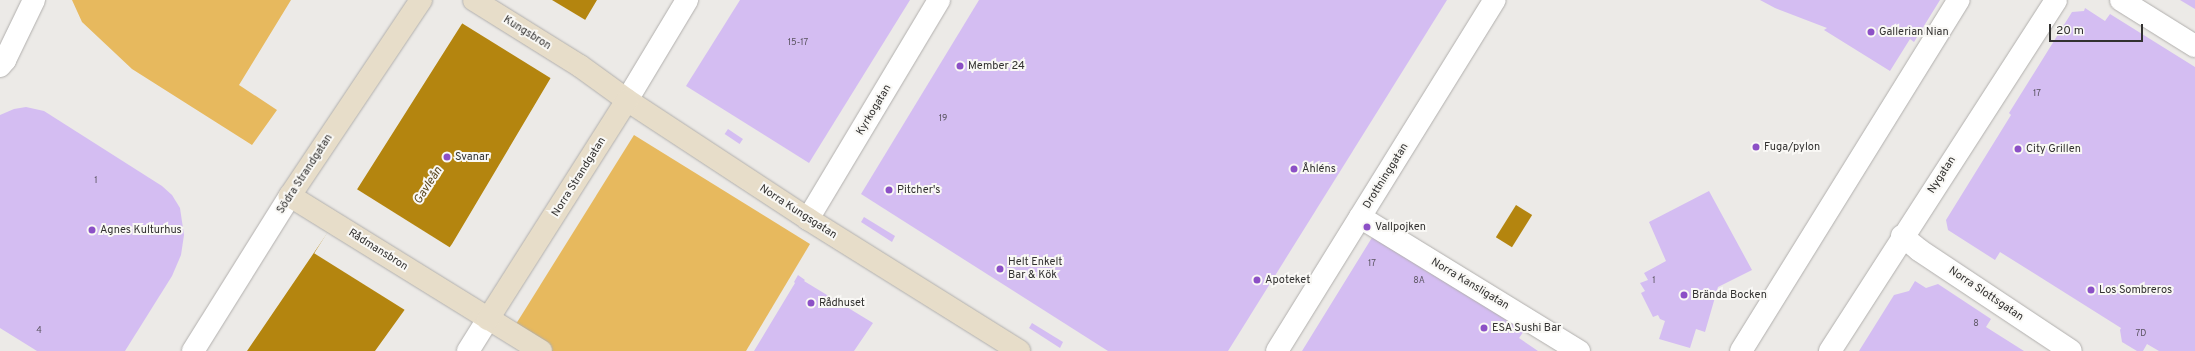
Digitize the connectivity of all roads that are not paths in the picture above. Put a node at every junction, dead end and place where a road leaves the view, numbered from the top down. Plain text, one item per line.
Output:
1 (34, 0) edge
2 (421, 0) edge
3 (474, 0) edge
4 (687, 0) edge
5 (939, 0) edge
6 (1495, 0) edge
7 (1959, 0) edge
8 (2056, 0) edge
9 (2121, 0) edge
10 (2195, 46) edge
11 (0, 66) edge
12 (580, 66) joint
13 (627, 100) junction
14 (290, 196) junction
15 (1360, 217) junction
16 (808, 219) junction
17 (1902, 236) junction
18 (488, 320) junction
19 (193, 351) edge
20 (468, 351) edge
21 (541, 351) edge
22 (1019, 351) edge
23 (1277, 351) edge
24 (1579, 351) edge
25 (1741, 351) edge
26 (1830, 351) edge
27 (2071, 351) edge

1 - 11 street
2 - 14 street, Södra Strandgatan
3 - 12 street, Kungsbron
4 - 13 street, Norra Strandgatan
5 - 16 street, Kyrkogatan
6 - 15 street, Drottninggatan
7 - 25 street
8 - 17 street, Nygatan
9 - 10 street
12 - 13 street, Norra Kungsgatan
13 - 16 street, Norra Kungsgatan
13 - 18 street, Norra Strandgatan
14 - 18 street, Rådmansbron
14 - 19 street, Södra Strandgatan
15 - 23 street, Drottninggatan
15 - 24 street, Norra Kansligatan
16 - 22 street, Norra Kungsgatan
17 - 26 street, Nygatan
17 - 27 street, Norra Slottsgatan
18 - 20 street, Norra Strandgatan
18 - 21 street, Rådmansbron

